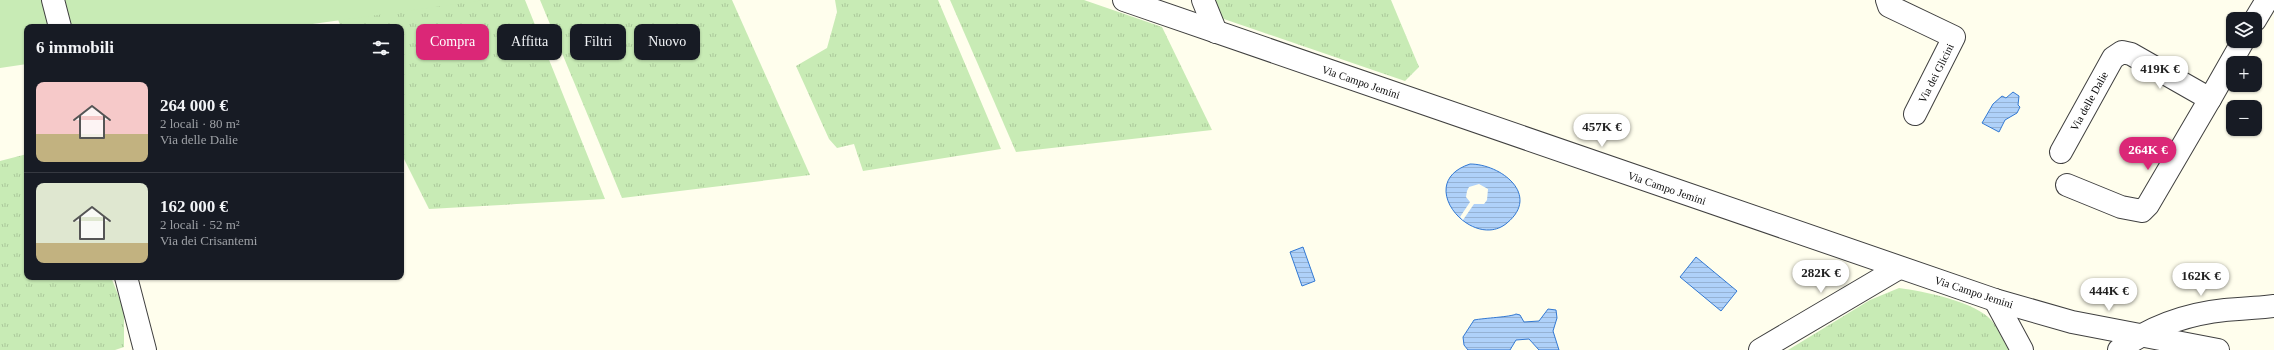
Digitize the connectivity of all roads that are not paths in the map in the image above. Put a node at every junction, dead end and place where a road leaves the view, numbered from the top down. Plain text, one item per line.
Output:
1 (53, 0) edge
2 (1124, 0) edge
3 (1203, 0) edge
4 (1887, 0) edge
5 (2267, 0) edge
6 (2260, 12) edge
7 (59, 24) edge
8 (1216, 32) junction
9 (2239, 48) edge
10 (2210, 99) junction
11 (1914, 114) dead end
12 (2061, 152) dead end
13 (2067, 185) dead end
14 (1898, 268) junction
15 (127, 280) edge
16 (1995, 300) junction
17 (2274, 306) edge
18 (2140, 335) junction
19 (145, 350) edge
20 (1760, 350) edge
21 (2022, 350) edge
22 (2119, 350) edge
23 (2218, 350) edge

1 - 7 street
2 - 8 street, Via Campo Jemini
3 - 8 street
4 - 11 street, Via dei Glicini
5 - 6 street
8 - 14 street, Via Campo Jemini
9 - 10 street
10 - 12 street, Via delle Dalie
10 - 13 street
14 - 16 street, Via Campo Jemini
14 - 20 street
15 - 19 street
16 - 18 street, Via Campo Jemini
16 - 21 street
17 - 18 street
18 - 22 street
18 - 23 street, Via Campo Jemini

